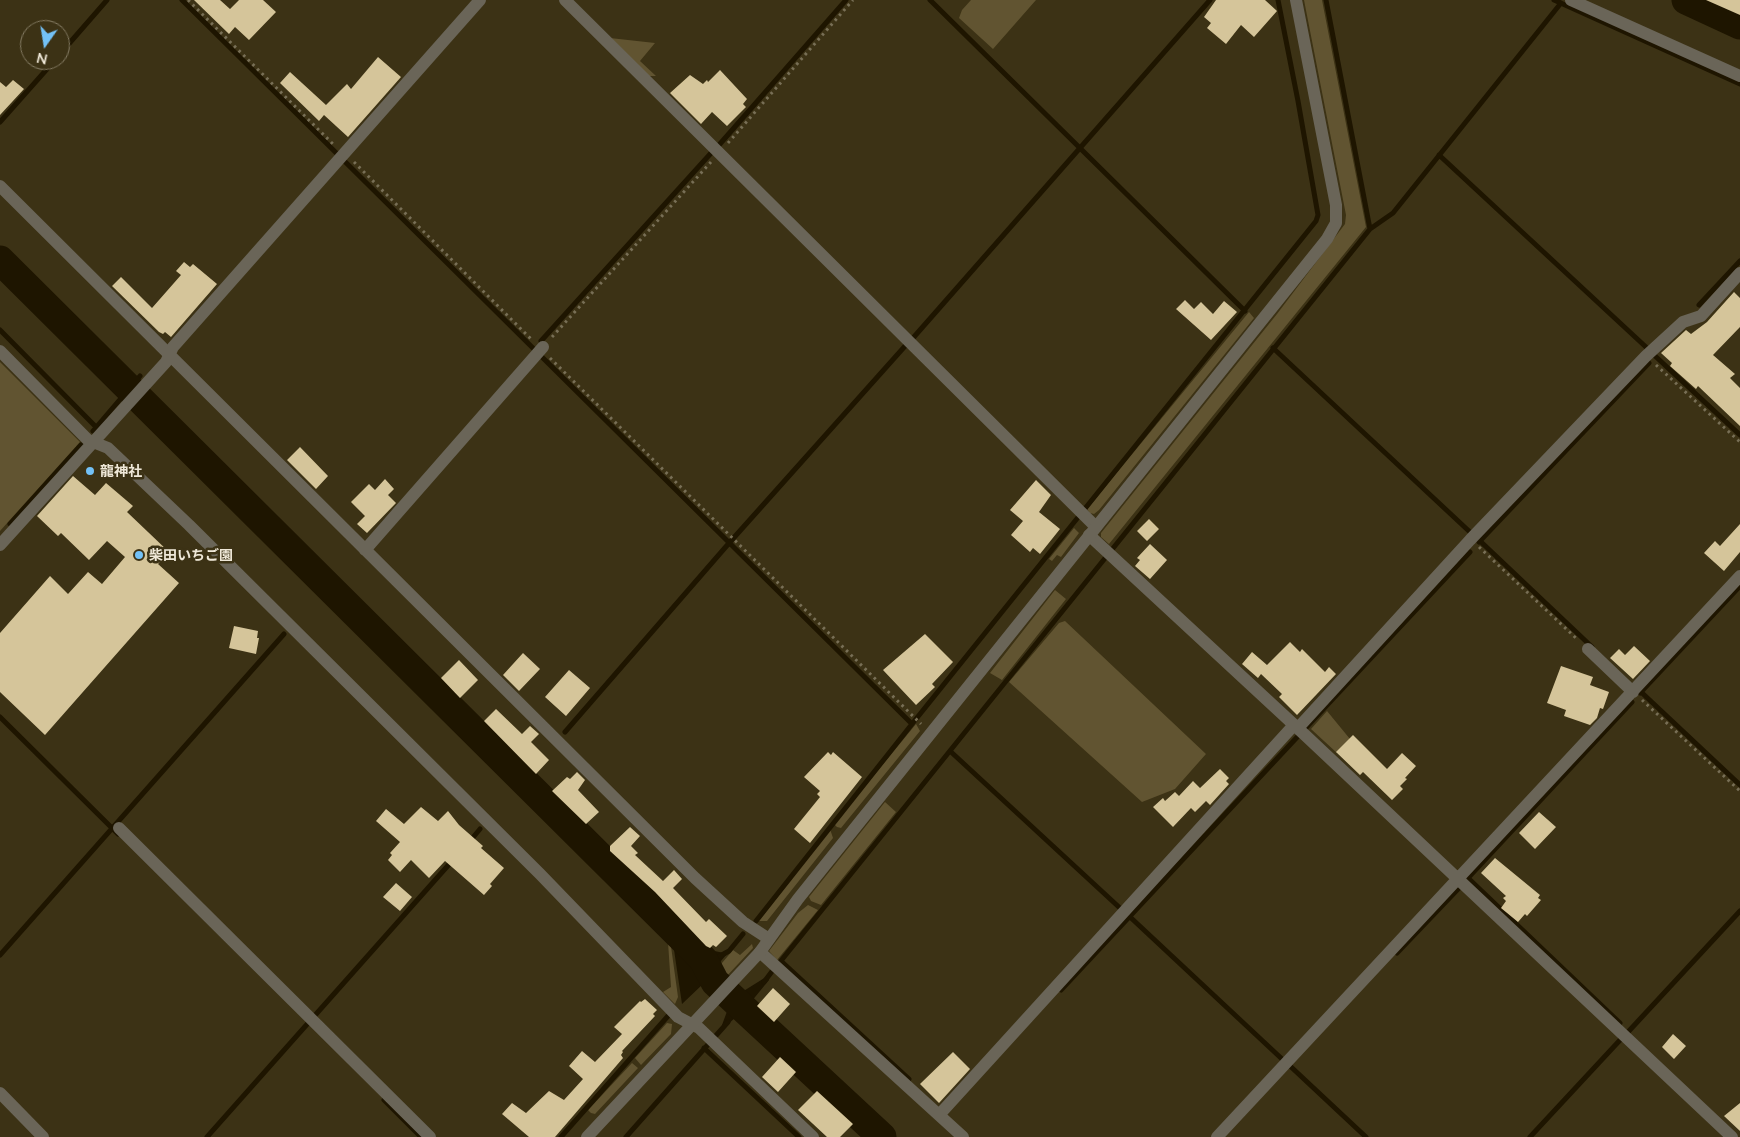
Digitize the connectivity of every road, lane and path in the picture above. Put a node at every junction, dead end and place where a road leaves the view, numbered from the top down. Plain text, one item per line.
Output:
1 (188, 0) edge
2 (480, 0) edge
3 (565, 0) edge
4 (853, 0) edge
5 (1296, 0) edge
6 (1571, 0) edge
7 (1740, 76) edge
8 (341, 154) junction
9 (715, 157) junction
10 (0, 186) edge
11 (1740, 273) edge
12 (166, 350) junction
13 (540, 350) junction
14 (0, 351) edge
15 (1646, 356) junction
16 (95, 442) junction
17 (1740, 442) edge
18 (1092, 531) junction
19 (1470, 540) junction
20 (0, 545) edge
21 (365, 550) junction
22 (1740, 576) edge
23 (1588, 649) joint
24 (1633, 692) junction
25 (919, 722) dead end
26 (1300, 728) junction
27 (1740, 792) edge
28 (119, 828) dead end
29 (1459, 879) junction
30 (769, 939) junction
31 (760, 952) junction
32 (692, 1025) junction
33 (0, 1094) edge
34 (939, 1115) junction
35 (43, 1137) edge
36 (430, 1137) edge
37 (587, 1137) edge
38 (813, 1137) edge
39 (963, 1137) edge
40 (1217, 1137) edge
41 (1732, 1137) edge

1 - 8 path
2 - 8 street
3 - 9 street
4 - 9 path
5 - 18 street
6 - 7 street
8 - 12 street
8 - 13 path
9 - 13 path
9 - 18 street
10 - 12 street
11 - 15 street
12 - 16 street
12 - 21 street
13 - 21 street
13 - 25 path
14 - 16 street
15 - 17 path
15 - 19 street
16 - 20 street
16 - 32 street
18 - 26 street
18 - 30 street
19 - 23 path
19 - 26 street
21 - 30 street
22 - 24 street
23 - 24 street
24 - 27 path
24 - 29 street
26 - 29 street
26 - 34 street
28 - 36 street
29 - 40 street
29 - 41 street
30 - 31 street
31 - 32 street
31 - 34 street
32 - 37 street
32 - 38 street
33 - 35 street
34 - 39 street

